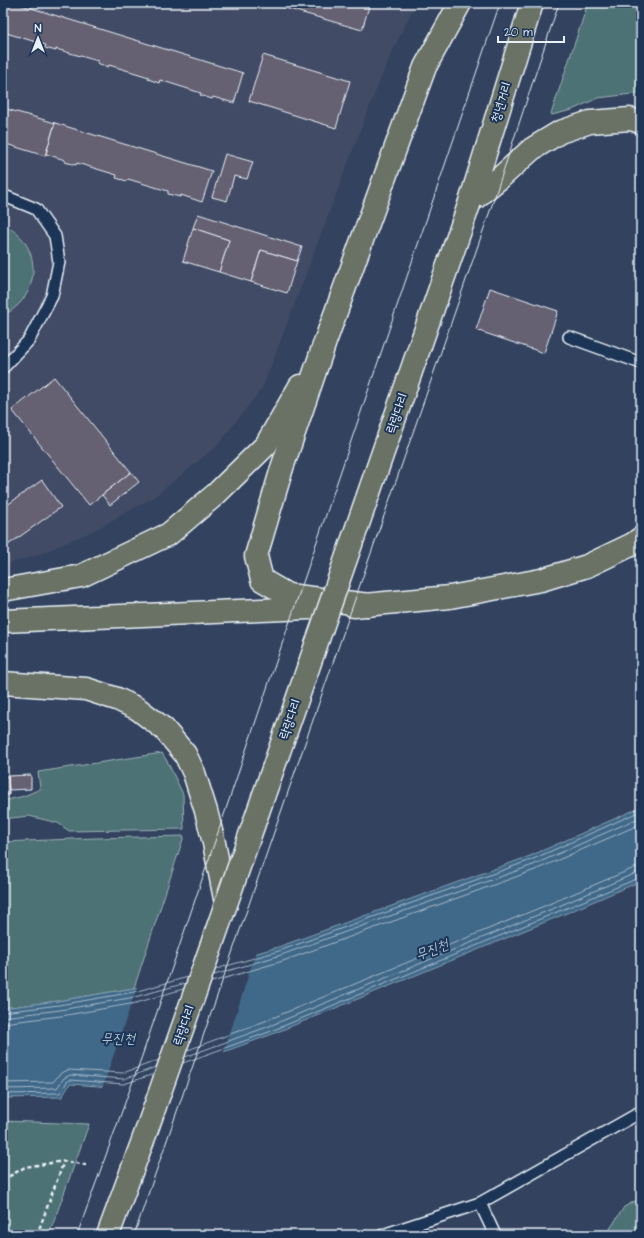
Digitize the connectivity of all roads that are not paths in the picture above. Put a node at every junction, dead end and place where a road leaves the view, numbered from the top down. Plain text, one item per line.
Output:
1 (460, 3) edge
2 (532, 3) edge
3 (641, 122) edge
4 (3, 197) edge
5 (470, 202) junction
6 (569, 337) dead end
7 (325, 342) junction
8 (641, 363) edge
9 (3, 368) edge
10 (641, 538) edge
11 (3, 590) edge
12 (369, 605) junction
13 (3, 621) edge
14 (3, 683) edge
15 (226, 904) junction
16 (641, 1112) edge
17 (480, 1203) junction
18 (108, 1235) edge
19 (383, 1235) edge
20 (495, 1235) edge

1 - 7 main road
2 - 5 main road, 청년거리
3 - 5 main road
4 - 9 lane
5 - 15 main road, 락랑다리, bridge
6 - 8 lane
7 - 11 main road
7 - 12 main road
10 - 12 main road
12 - 13 main road
14 - 15 main road
15 - 18 main road, 락랑다리, bridge
16 - 17 lane
17 - 19 lane
17 - 20 lane

